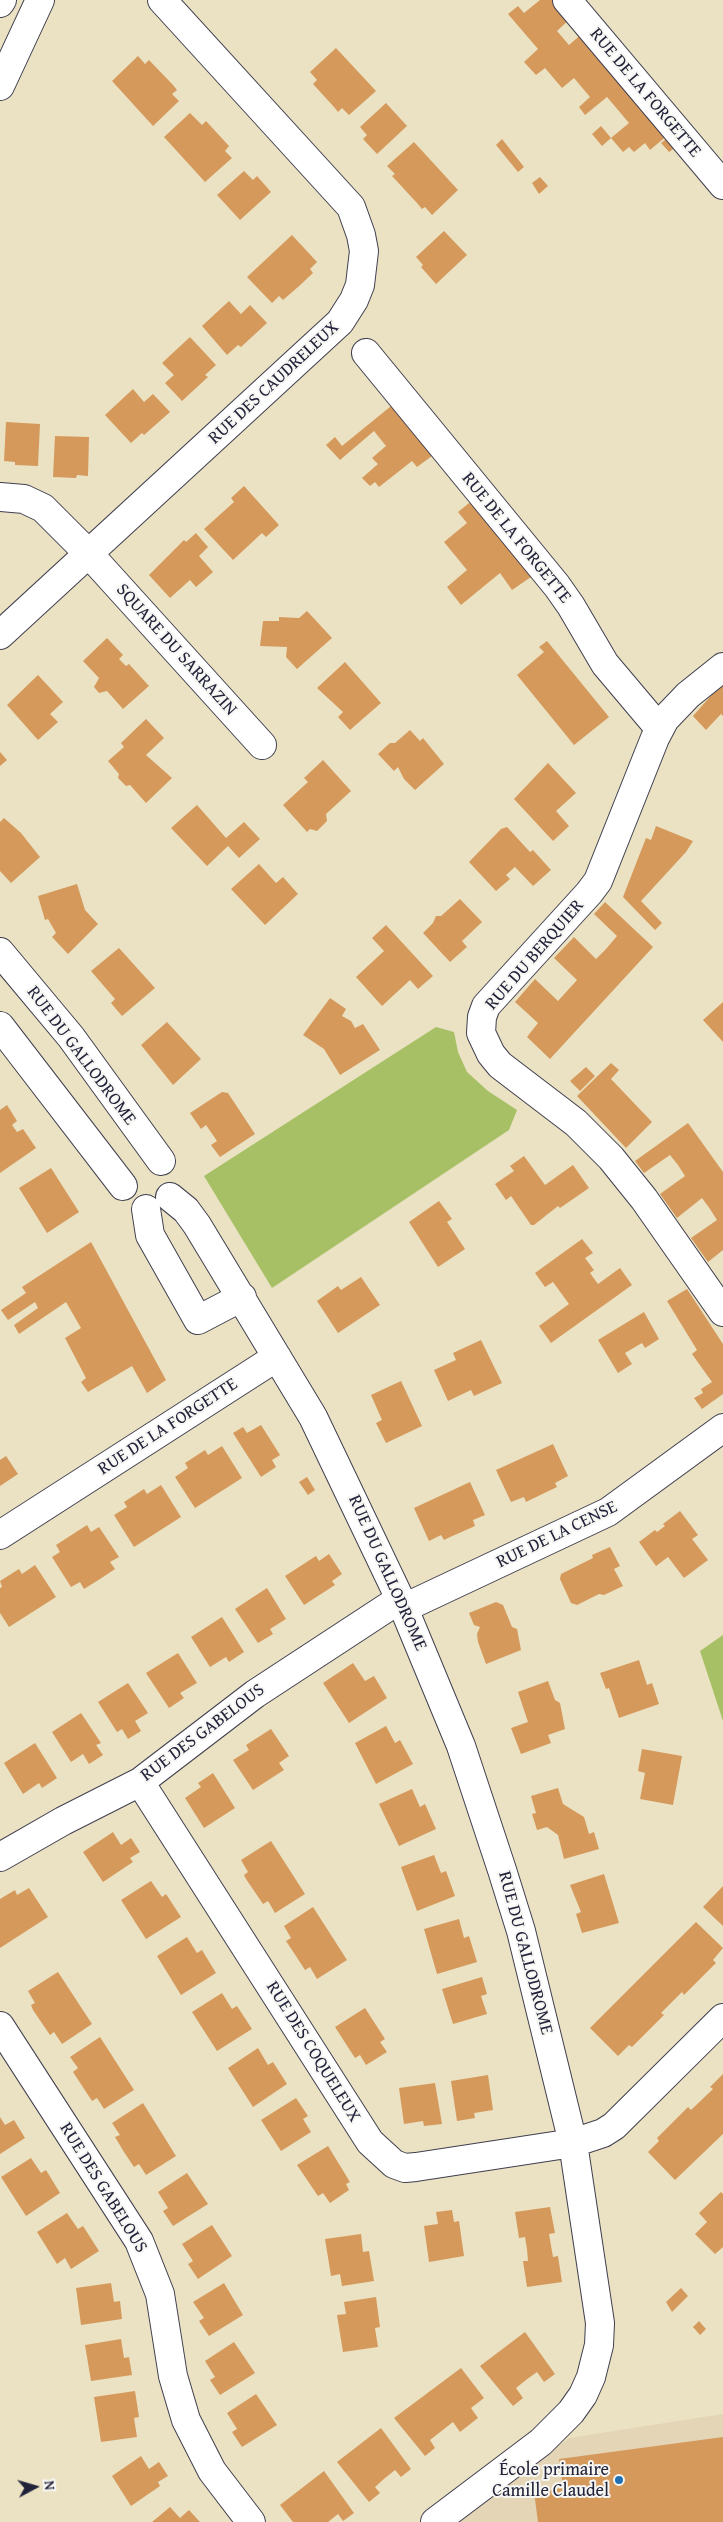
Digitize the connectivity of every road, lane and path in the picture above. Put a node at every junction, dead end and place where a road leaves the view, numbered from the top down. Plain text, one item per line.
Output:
1 (40, 0) edge
2 (162, 0) edge
3 (567, 0) edge
4 (0, 86) edge
5 (723, 186) edge
6 (366, 353) dead end
7 (0, 497) edge
8 (89, 554) junction
9 (0, 635) edge
10 (723, 667) edge
11 (659, 728) junction
12 (262, 745) dead end
13 (0, 952) edge
14 (0, 1026) edge
15 (161, 1161) junction
16 (123, 1186) junction
17 (158, 1203) junction
18 (242, 1297) junction
19 (723, 1312) edge
20 (277, 1357) junction
21 (723, 1428) edge
22 (0, 1535) edge
23 (402, 1604) junction
24 (140, 1782) junction
25 (0, 1857) edge
26 (723, 2018) edge
27 (0, 2026) edge
28 (573, 2143) junction
29 (251, 2522) edge
30 (435, 2522) edge

1 - 4 street
2 - 8 street, RUE DES CAUDRELEUX
3 - 5 street, RUE DE LA FORGETTE
6 - 11 street, RUE DE LA FORGETTE
7 - 8 street, SQUARE DU SARRAZIN
8 - 9 street, RUE DES CAUDRELEUX
8 - 12 street, SQUARE DU SARRAZIN
10 - 11 street, RUE DU BERQUIER
11 - 19 street, RUE DU BERQUIER
13 - 15 street, RUE DU GALLODROME
14 - 16 street
15 - 16 street
15 - 17 street
16 - 17 street
17 - 18 street
17 - 18 street
18 - 20 street
20 - 22 street, RUE DE LA FORGETTE
20 - 23 street, RUE DU GALLODROME
21 - 23 street, RUE DE LA CENSE
23 - 24 street, RUE DES GABELOUS
23 - 28 street, RUE DU GALLODROME
24 - 25 street, RUE DES GABELOUS
24 - 28 street, RUE DES COQUELEUX
26 - 28 street, RUE DES COQUELEUX
27 - 29 street, RUE DES GABELOUS
28 - 30 street, RUE DU GALLODROME

